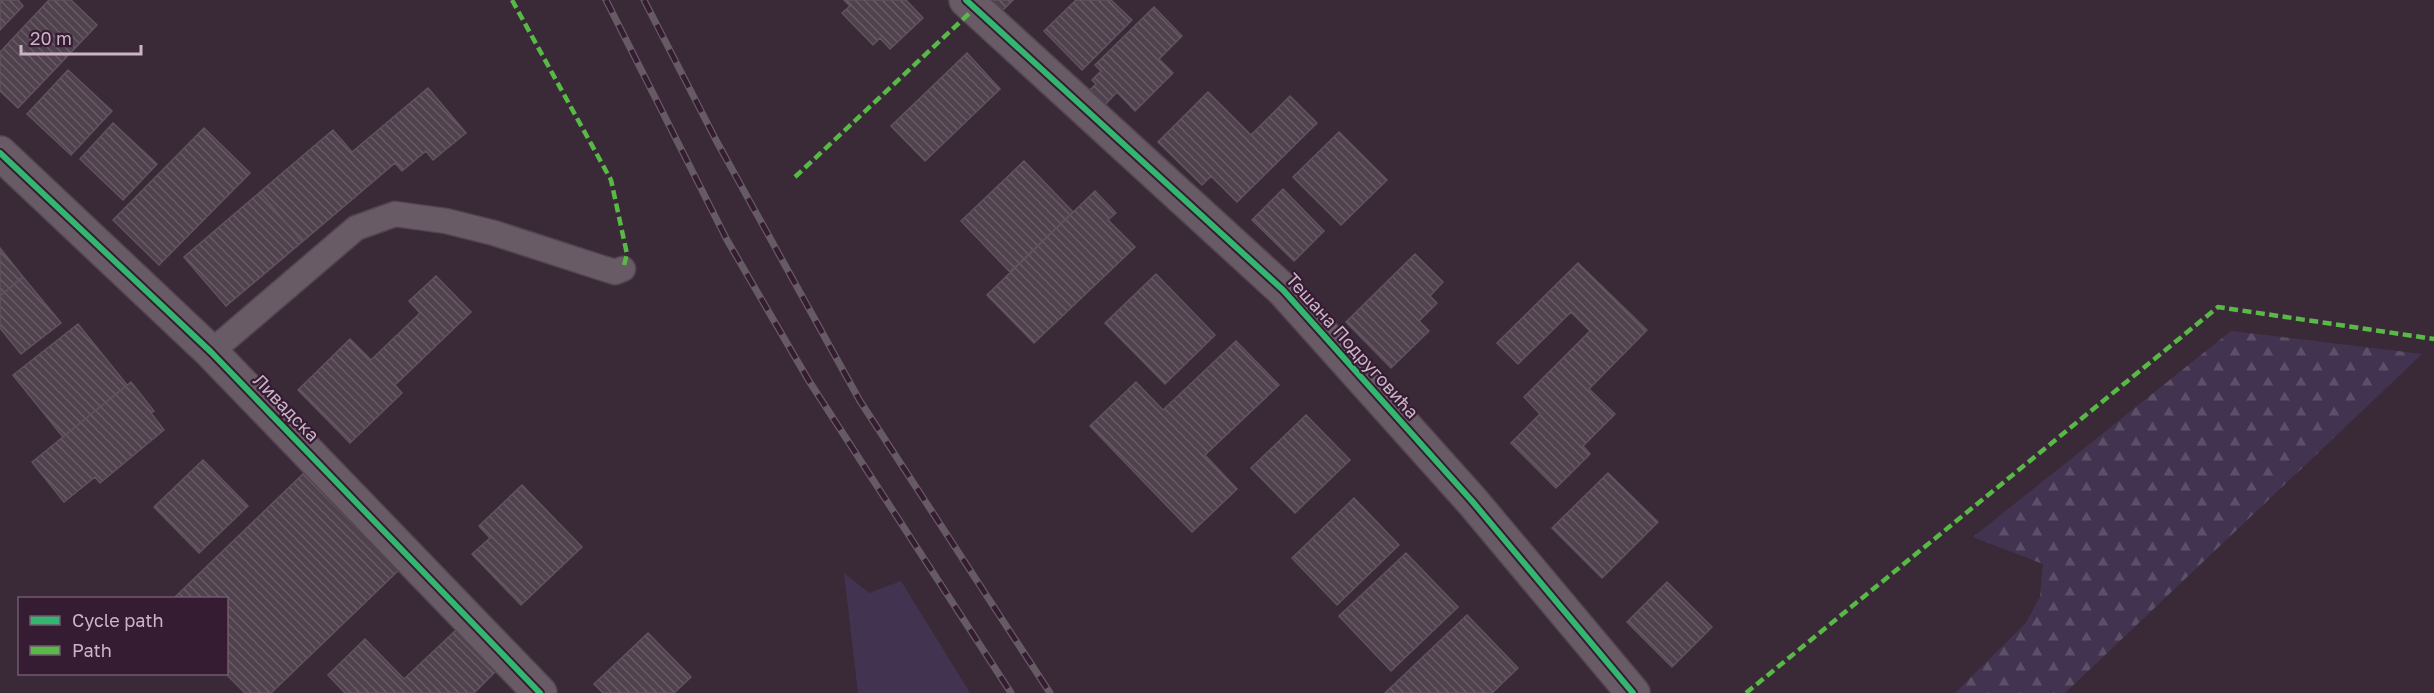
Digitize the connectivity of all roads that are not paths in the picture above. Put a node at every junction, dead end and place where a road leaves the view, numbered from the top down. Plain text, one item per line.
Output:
1 (966, 0) edge
2 (0, 153) edge
3 (623, 269) dead end
4 (211, 352) junction
5 (540, 693) edge
6 (1633, 693) edge

1 - 6 street, Тешана Подруговића
2 - 4 street, Ливадска
3 - 4 lane
4 - 5 street, Ливадска

